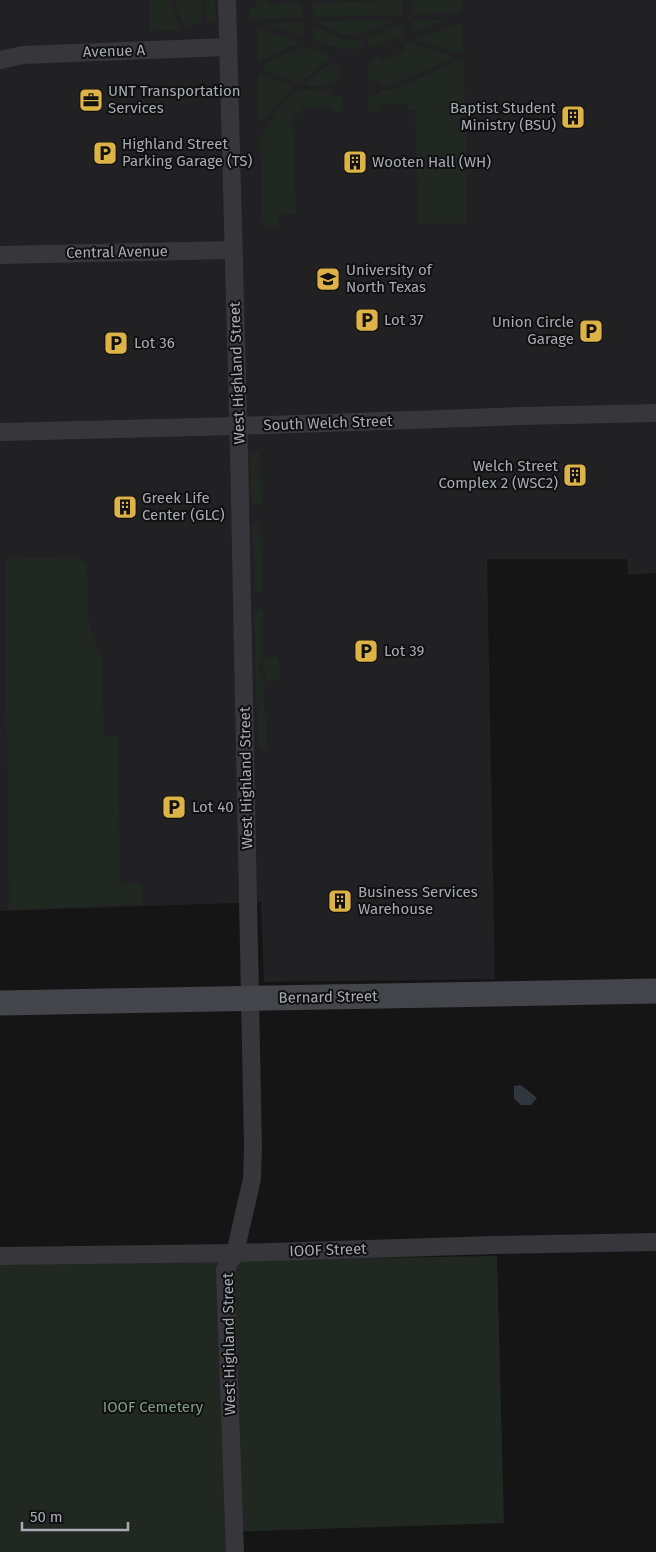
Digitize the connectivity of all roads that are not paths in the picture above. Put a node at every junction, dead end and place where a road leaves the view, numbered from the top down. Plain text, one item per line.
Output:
1 (226, 0) edge
2 (228, 47) junction
3 (0, 60) edge
4 (233, 250) junction
5 (0, 255) edge
6 (656, 413) edge
7 (238, 426) junction
8 (0, 432) edge
9 (656, 991) edge
10 (250, 998) junction
11 (0, 1002) edge
12 (656, 1242) edge
13 (235, 1254) junction
14 (0, 1256) edge
15 (234, 1552) edge

1 - 2 street, West Highland Street
2 - 3 street, Avenue A
2 - 4 street, West Highland Street
4 - 5 street, Central Avenue
4 - 7 street, West Highland Street
6 - 7 street, South Welch Street
7 - 8 street, South Welch Street
7 - 10 street, West Highland Street
9 - 10 street, Bernard Street
10 - 11 street, Bernard Street
10 - 13 street, West Highland Street
12 - 13 street, IOOF Street
13 - 14 street, IOOF Street
13 - 15 street, West Highland Street

